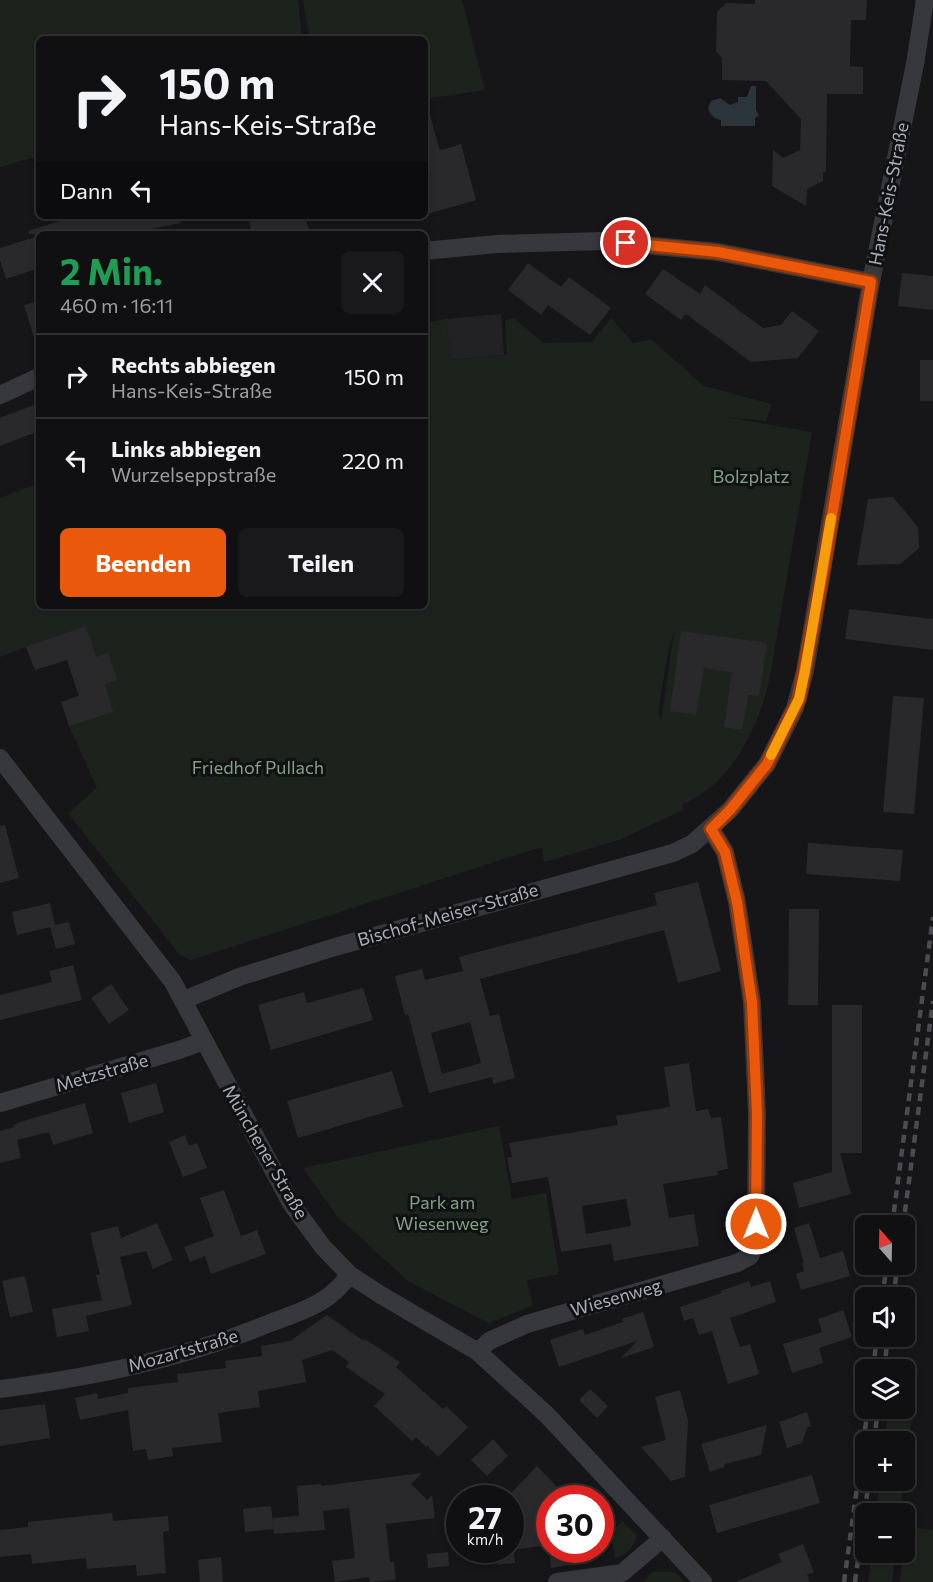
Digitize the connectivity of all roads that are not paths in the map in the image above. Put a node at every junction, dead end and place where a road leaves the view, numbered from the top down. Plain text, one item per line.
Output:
1 (925, 0) edge
2 (428, 251) edge
3 (871, 282) junction
4 (36, 379) edge
5 (0, 395) edge
6 (0, 758) edge
7 (711, 829) junction
8 (184, 1000) junction
9 (204, 1041) junction
10 (0, 1103) edge
11 (350, 1275) junction
12 (478, 1352) junction
13 (0, 1389) edge
14 (663, 1538) junction
15 (623, 1578) edge
16 (557, 1582) edge
17 (703, 1582) edge

1 - 3 street, Hans-Keis-Straße
2 - 3 street
3 - 7 street, Hans-Keis-Straße
4 - 5 street
6 - 8 street, Münchener Straße
7 - 8 street, Bischof-Meiser-Straße
7 - 12 street, Wiesenweg
8 - 9 street, Münchener Straße
9 - 10 street, Metzstraße
9 - 11 street, Münchener Straße
11 - 12 street, Münchener Straße
11 - 13 street, Mozartstraße
12 - 14 street, Münchener Straße
14 - 15 street
14 - 17 street, Münchener Straße
15 - 16 street

